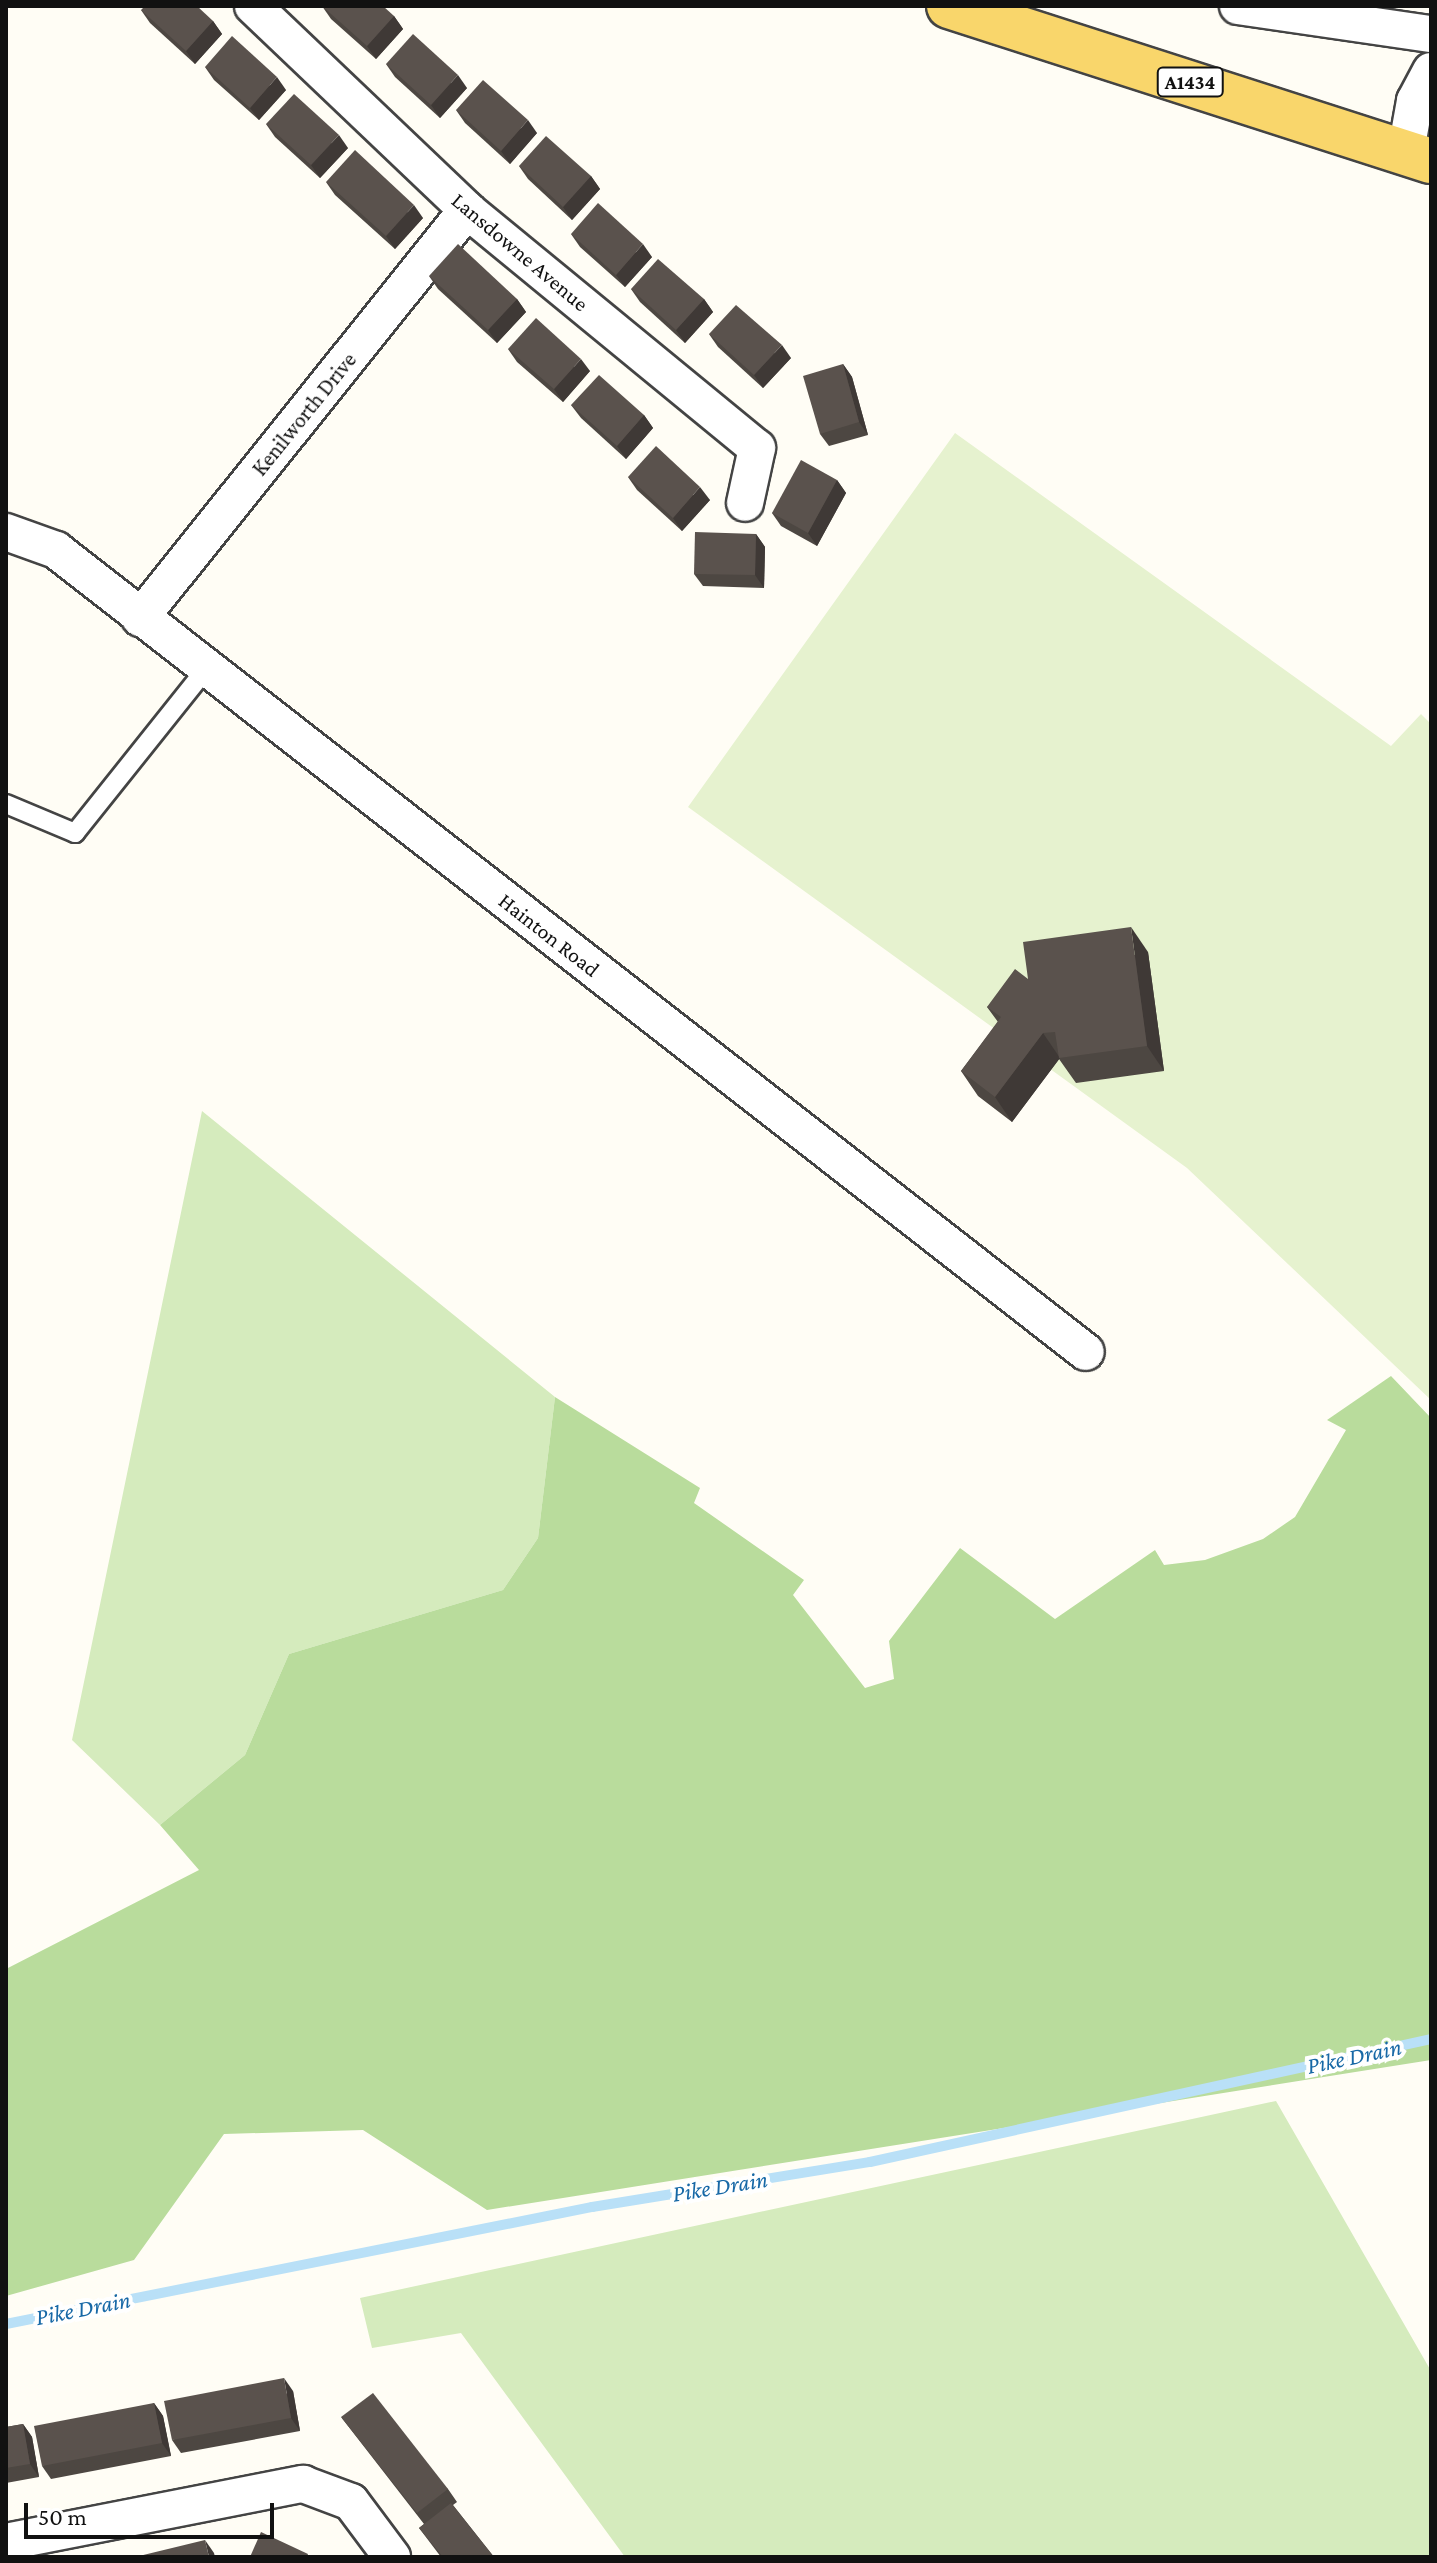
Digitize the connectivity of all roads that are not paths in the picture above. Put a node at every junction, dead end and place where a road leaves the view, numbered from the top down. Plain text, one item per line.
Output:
1 (253, 6) edge
2 (949, 6) edge
3 (1238, 6) edge
4 (1431, 34) edge
5 (1431, 71) edge
6 (1419, 156) edge
7 (467, 210) junction
8 (745, 503) dead end
9 (6, 532) edge
10 (140, 618) junction
11 (206, 669) junction
12 (6, 804) edge
13 (1086, 1352) dead end
14 (6, 2542) edge
15 (392, 2557) edge

1 - 7 street, Lansdowne Avenue
2 - 6 main road, A1434
3 - 4 street
5 - 6 street
7 - 8 street, Lansdowne Avenue
7 - 10 street, Kenilworth Drive
9 - 10 street, Hainton Road
10 - 11 street, Hainton Road
11 - 12 lane
11 - 13 street, Hainton Road
14 - 15 street

